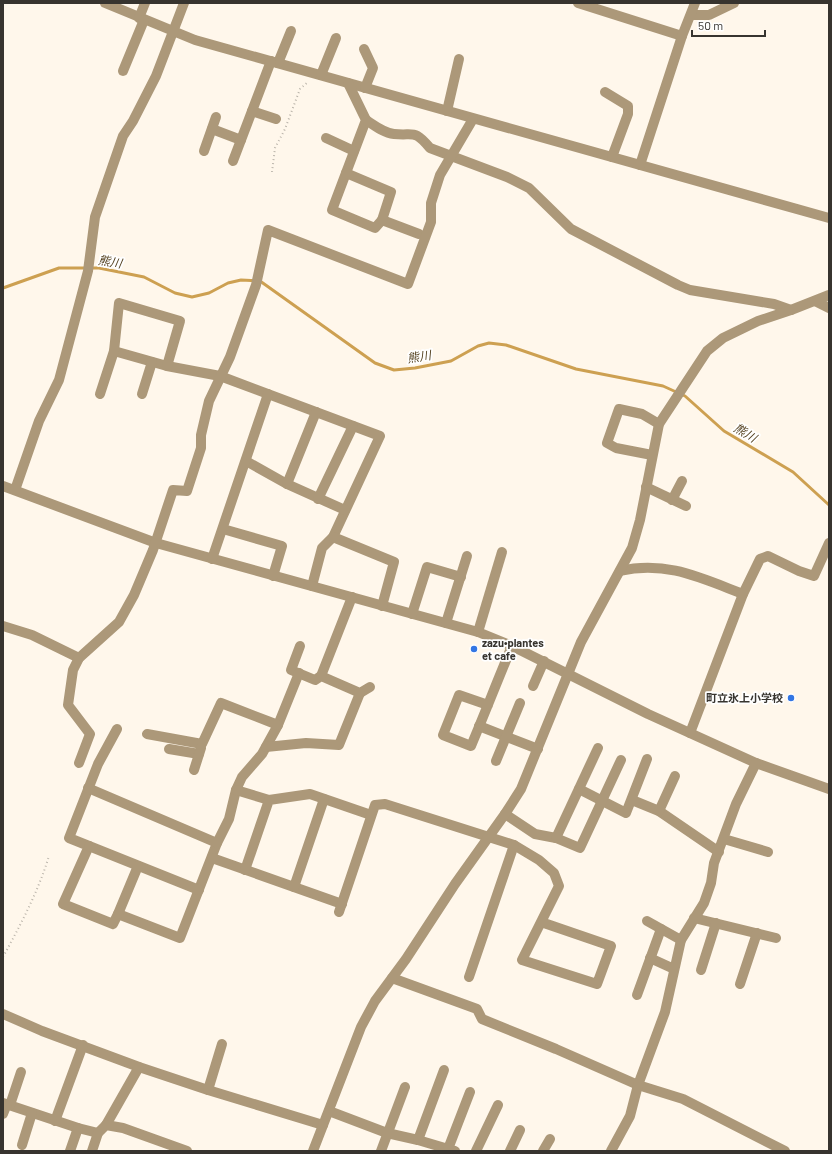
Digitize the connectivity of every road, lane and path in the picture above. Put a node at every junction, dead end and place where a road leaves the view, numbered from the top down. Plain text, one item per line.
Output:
1 (105, 3) edge
2 (145, 3) edge
3 (184, 3) edge
4 (578, 3) edge
5 (695, 3) edge
6 (734, 3) edge
7 (691, 15) junction
8 (141, 19) junction
9 (291, 31) dead end
10 (173, 32) junction
11 (682, 36) junction
12 (336, 38) dead end
13 (364, 49) dead end
14 (460, 59) dead end
15 (275, 62) junction
16 (123, 71) dead end
17 (318, 74) junction
18 (348, 83) junction
19 (365, 88) junction
20 (605, 92) dead end
21 (252, 111) junction
22 (447, 111) junction
23 (216, 117) dead end
24 (473, 118) junction
25 (276, 119) dead end
26 (366, 120) junction
27 (212, 130) junction
28 (326, 138) dead end
29 (241, 140) junction
30 (204, 150) dead end
31 (354, 151) junction
32 (452, 157) junction
33 (612, 157) junction
34 (233, 161) dead end
35 (640, 165) junction
36 (272, 172) dead end
37 (346, 173) junction
38 (829, 218) edge
39 (382, 220) junction
40 (419, 234) dead end
41 (829, 295) edge
42 (815, 301) junction
43 (829, 308) edge
44 (791, 310) junction
45 (114, 350) junction
46 (152, 362) junction
47 (167, 366) junction
48 (220, 376) junction
49 (100, 394) dead end
50 (142, 394) dead end
51 (268, 394) junction
52 (316, 412) junction
53 (659, 424) junction
54 (352, 426) junction
55 (652, 455) junction
56 (246, 462) junction
57 (682, 481) dead end
58 (287, 484) junction
59 (3, 486) edge
60 (646, 487) junction
61 (15, 490) junction
62 (318, 499) junction
63 (672, 500) junction
64 (686, 506) dead end
65 (345, 510) junction
66 (223, 530) junction
67 (333, 537) junction
68 (156, 543) junction
69 (829, 543) edge
70 (502, 552) dead end
71 (827, 553) edge
72 (467, 556) dead end
73 (212, 559) junction
74 (620, 571) junction
75 (273, 576) junction
76 (461, 577) junction
77 (312, 586) junction
78 (743, 594) junction
79 (352, 597) junction
80 (382, 606) junction
81 (412, 614) junction
82 (446, 623) junction
83 (3, 626) edge
84 (478, 632) junction
85 (300, 646) dead end
86 (512, 646) junction
87 (79, 658) junction
88 (544, 661) junction
89 (299, 673) junction
90 (568, 673) junction
91 (321, 676) junction
92 (533, 686) dead end
93 (370, 688) dead end
94 (360, 693) junction
95 (520, 703) dead end
96 (488, 705) junction
97 (278, 725) junction
98 (479, 726) junction
99 (117, 729) dead end
100 (690, 733) junction
101 (147, 734) dead end
102 (507, 737) junction
103 (266, 748) junction
104 (598, 748) dead end
105 (169, 749) dead end
106 (201, 749) junction
107 (538, 749) junction
108 (647, 759) dead end
109 (621, 760) dead end
110 (496, 761) dead end
111 (79, 763) dead end
112 (756, 763) junction
113 (194, 770) dead end
114 (675, 776) dead end
115 (88, 788) junction
116 (579, 789) junction
117 (829, 789) edge
118 (236, 790) junction
119 (324, 799) junction
120 (269, 800) junction
121 (632, 800) junction
122 (602, 801) junction
123 (659, 811) junction
124 (505, 814) junction
125 (371, 815) junction
126 (487, 836) junction
127 (556, 838) junction
128 (724, 839) junction
129 (217, 843) junction
130 (514, 845) junction
131 (89, 846) junction
132 (719, 852) junction
133 (768, 852) dead end
134 (49, 856) dead end
135 (212, 858) junction
136 (138, 866) junction
137 (245, 870) junction
138 (294, 887) junction
139 (199, 890) junction
140 (118, 914) junction
141 (694, 918) junction
142 (647, 921) dead end
143 (541, 922) junction
144 (716, 923) junction
145 (662, 929) junction
146 (757, 933) junction
147 (776, 938) dead end
148 (681, 940) junction
149 (3, 957) edge
150 (650, 958) junction
151 (674, 969) junction
152 (701, 970) dead end
153 (469, 977) dead end
154 (392, 978) junction
155 (740, 984) dead end
156 (637, 995) dead end
157 (3, 1014) edge
158 (222, 1044) dead end
159 (83, 1045) junction
160 (139, 1067) junction
161 (444, 1070) dead end
162 (21, 1072) dead end
163 (638, 1085) junction
164 (405, 1087) dead end
165 (208, 1090) junction
166 (470, 1092) dead end
167 (7, 1104) edge
168 (498, 1105) dead end
169 (329, 1111) junction
170 (32, 1113) junction
171 (3, 1114) edge
172 (55, 1120) junction
173 (106, 1125) junction
174 (324, 1125) junction
175 (78, 1128) junction
176 (520, 1130) dead end
177 (98, 1133) junction
178 (387, 1133) junction
179 (550, 1139) dead end
180 (421, 1144) edge
181 (22, 1145) dead end
182 (451, 1150) edge
183 (70, 1151) edge
184 (92, 1151) edge
185 (187, 1151) edge
186 (313, 1151) edge
187 (381, 1151) edge
188 (476, 1151) edge
189 (510, 1151) edge
190 (543, 1151) edge
191 (611, 1151) edge
192 (785, 1151) edge

1 - 8 street
2 - 8 street
3 - 10 street
4 - 11 street
5 - 7 street
6 - 7 street
7 - 11 street
8 - 10 street
8 - 16 street
9 - 15 street
10 - 15 street
10 - 61 street
11 - 35 street
12 - 17 street
13 - 19 street
14 - 22 street
15 - 17 street
15 - 21 street
17 - 18 street
17 - 36 path
18 - 19 street
18 - 26 street
19 - 22 street
20 - 33 street
21 - 25 street
21 - 29 street
22 - 24 street
23 - 27 street
24 - 32 street
24 - 33 street
26 - 31 street
26 - 32 street
27 - 29 street
27 - 30 street
28 - 31 street
29 - 34 street
31 - 37 street
32 - 44 street
32 - 48 street
33 - 35 street
35 - 38 street
37 - 39 street
37 - 39 street
39 - 40 street
41 - 42 street
42 - 43 street
42 - 44 street
44 - 53 street
45 - 46 street
45 - 47 street
45 - 49 street
46 - 47 street
46 - 50 street
47 - 48 street
48 - 51 street
48 - 68 street
51 - 52 street
51 - 56 street
52 - 54 street
52 - 58 street
53 - 55 street
53 - 55 street
54 - 62 street
54 - 65 street
55 - 60 street
56 - 58 street
56 - 66 street
57 - 63 street
58 - 62 street
59 - 61 street
60 - 63 street
60 - 74 street
61 - 68 street
62 - 65 street
63 - 64 street
65 - 67 street
66 - 73 street
66 - 75 street
67 - 77 street
67 - 80 street
68 - 73 street
68 - 87 street
69 - 71 street
70 - 84 street
71 - 78 street
72 - 76 street
73 - 75 street
74 - 78 street
74 - 90 street
75 - 77 street
76 - 81 street
76 - 82 street
77 - 79 street
78 - 100 street
79 - 80 street
79 - 91 street
80 - 81 street
81 - 82 street
82 - 84 street
83 - 87 street
84 - 86 street
85 - 89 street
86 - 88 street
86 - 96 street
87 - 111 street
88 - 90 street
88 - 92 street
89 - 91 street
89 - 97 street
90 - 100 street
90 - 107 street
91 - 94 street
93 - 94 street
94 - 103 street
95 - 102 street
96 - 98 street
96 - 98 street
97 - 103 street
97 - 106 street
98 - 102 street
99 - 115 street
100 - 112 street
101 - 106 street
102 - 107 street
102 - 110 street
103 - 118 street
104 - 116 street
105 - 106 street
106 - 113 street
107 - 124 street
108 - 121 street
109 - 122 street
112 - 117 street
112 - 128 street
114 - 123 street
115 - 129 street
115 - 131 street
116 - 122 street
116 - 127 street
118 - 120 street
118 - 129 street
119 - 120 street
119 - 125 street
119 - 138 street
120 - 137 street
121 - 122 street
121 - 123 street
122 - 127 street
123 - 132 street
124 - 126 street
124 - 127 street
125 - 126 street
125 - 138 street
126 - 130 street
126 - 154 street
128 - 132 street
128 - 133 street
129 - 135 street
130 - 143 street
130 - 153 street
131 - 136 street
131 - 140 street
132 - 141 street
134 - 149 path
135 - 137 street
135 - 139 street
136 - 139 street
136 - 140 street
137 - 138 street
139 - 140 street
141 - 144 street
141 - 148 street
142 - 145 street
143 - 143 street
144 - 146 street
144 - 152 street
145 - 148 street
145 - 150 street
146 - 147 street
146 - 155 street
148 - 151 street
150 - 151 street
150 - 156 street
151 - 163 street
154 - 163 street
154 - 169 street
157 - 159 street
158 - 165 street
159 - 160 street
159 - 172 street
160 - 165 street
160 - 173 street
161 - 180 street
162 - 167 street
163 - 191 street
163 - 192 street
164 - 178 street
165 - 174 street
166 - 182 street
167 - 170 street
167 - 171 street
168 - 188 street
169 - 174 street
169 - 178 street
170 - 172 street
170 - 181 street
172 - 175 street
173 - 177 street
173 - 185 street
174 - 186 street
175 - 177 street
175 - 183 street
176 - 189 street
177 - 184 street
178 - 180 street
178 - 187 street
179 - 190 street
180 - 182 street

